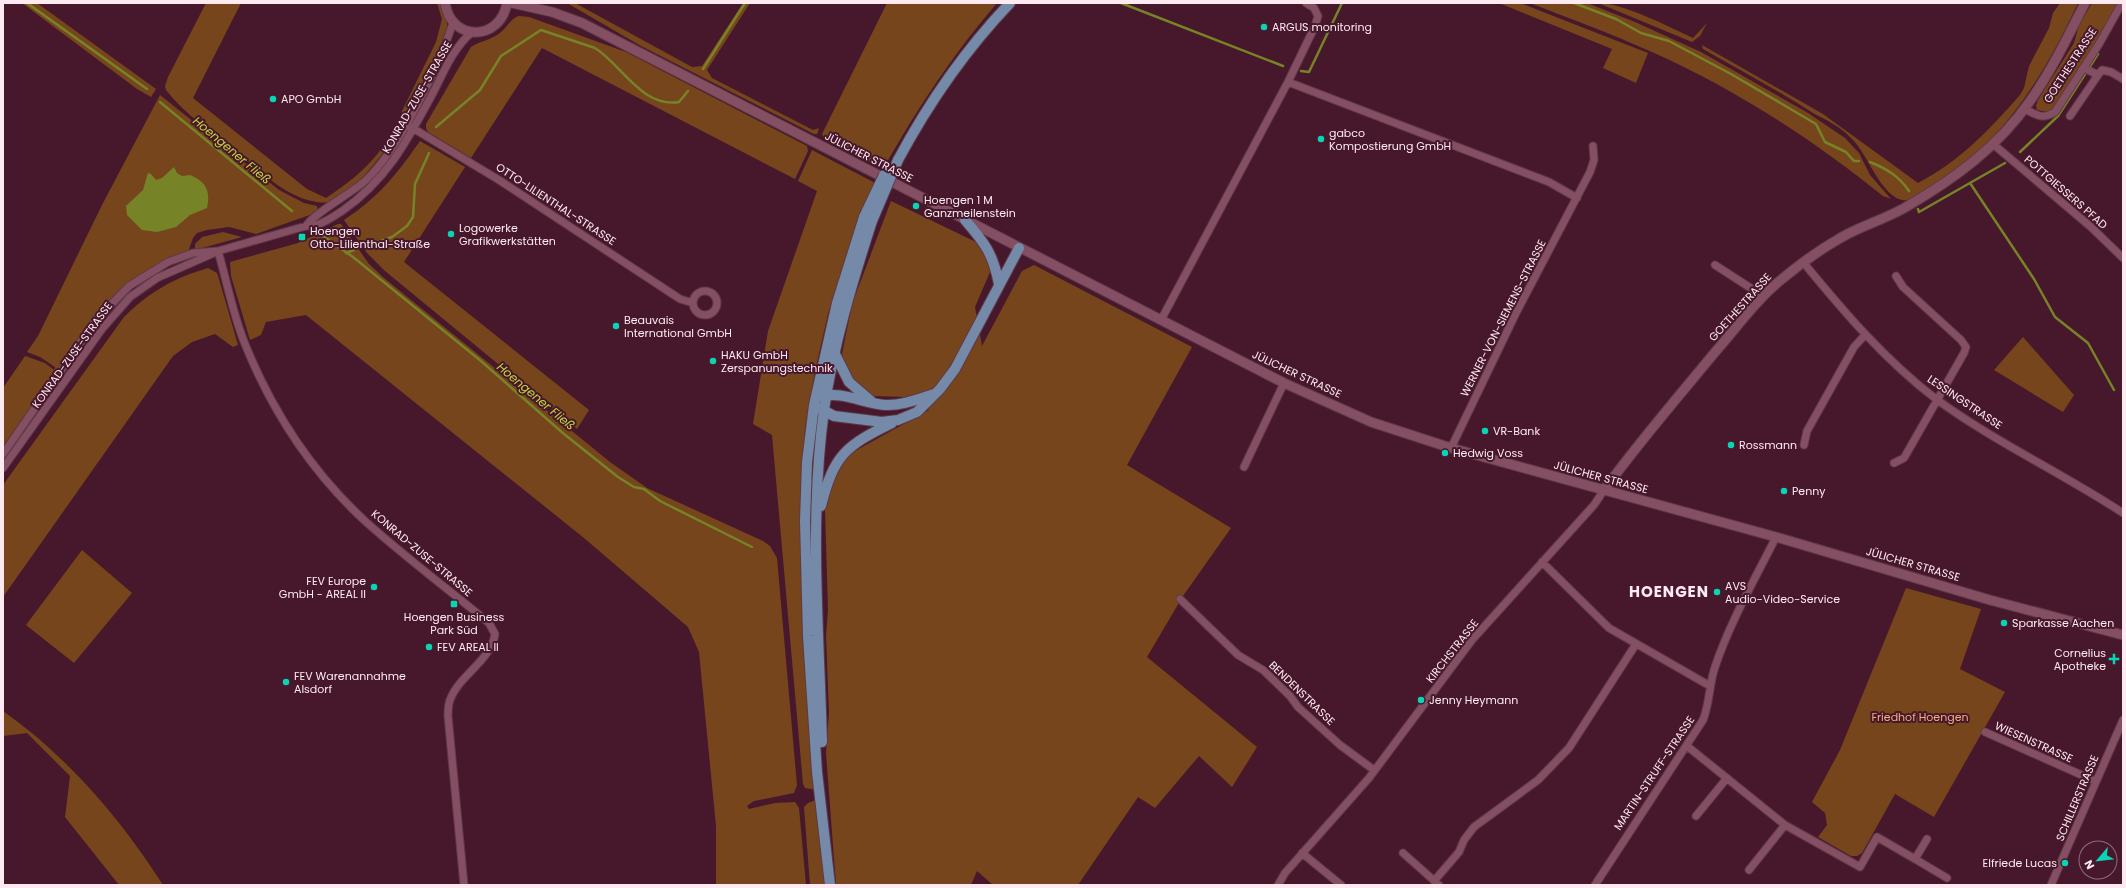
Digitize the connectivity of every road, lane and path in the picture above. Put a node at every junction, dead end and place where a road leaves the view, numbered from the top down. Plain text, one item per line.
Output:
1 (445, 3) edge
2 (507, 3) edge
3 (512, 3) edge
4 (1003, 3) edge
5 (1010, 3) edge
6 (1306, 3) edge
7 (2085, 3) edge
8 (2122, 3) edge
9 (453, 23) junction
10 (472, 32) junction
11 (2084, 68) junction
12 (2098, 75) junction
13 (2123, 80) edge
14 (1288, 82) junction
15 (2024, 108) junction
16 (2070, 116) dead end
17 (406, 124) junction
18 (414, 129) junction
19 (1993, 144) junction
20 (1593, 146) dead end
21 (895, 158) junction
22 (1577, 198) junction
23 (868, 219) junction
24 (965, 220) junction
25 (306, 226) junction
26 (1019, 248) junction
27 (218, 251) junction
28 (2123, 258) edge
29 (1803, 262) junction
30 (1715, 264) dead end
31 (1896, 276) dead end
32 (999, 284) junction
33 (1763, 296) junction
34 (693, 303) dead end
35 (1161, 320) junction
36 (1865, 335) junction
37 (835, 353) junction
38 (1284, 383) junction
39 (936, 394) junction
40 (826, 395) junction
41 (1938, 400) junction
42 (814, 402) junction
43 (874, 403) junction
44 (824, 412) junction
45 (898, 420) junction
46 (1804, 445) dead end
47 (1450, 448) junction
48 (3, 454) edge
49 (1894, 462) dead end
50 (1244, 467) dead end
51 (3, 468) edge
52 (1604, 490) junction
53 (2123, 513) edge
54 (816, 526) junction
55 (1776, 537) junction
56 (1542, 562) junction
57 (1180, 599) dead end
58 (2123, 636) edge
59 (1636, 644) junction
60 (1710, 686) junction
61 (2123, 720) edge
62 (1986, 732) dead end
63 (1687, 746) junction
64 (1374, 770) junction
65 (820, 771) junction
66 (1727, 778) junction
67 (2095, 781) junction
68 (1696, 816) dead end
69 (1785, 825) junction
70 (1927, 839) dead end
71 (1403, 853) dead end
72 (1302, 854) junction
73 (1915, 860) junction
74 (1749, 870) dead end
75 (1947, 878) dead end
76 (1437, 883) edge
77 (464, 885) edge
78 (830, 885) edge
79 (1278, 885) edge
80 (1341, 885) edge
81 (1595, 885) edge
82 (2051, 885) edge

1 - 9 main road
2 - 10 main road
3 - 24 main road, JÜLICHER STRASSE
4 - 21 main road
5 - 21 main road
6 - 14 street
7 - 15 main road, GOETHESTRASSE
8 - 11 street, GOETHESTRASSE
9 - 10 main road
9 - 17 street, KONRAD-ZUSE-STRASSE
10 - 18 street, KONRAD-ZUSE-STRASSE
11 - 12 street
11 - 15 street, GOETHESTRASSE
12 - 13 street
12 - 16 street
14 - 22 street
14 - 35 street
15 - 19 main road, GOETHESTRASSE
17 - 18 street, OTTO-LILIENTHAL-STRASSE
17 - 25 street, KONRAD-ZUSE-STRASSE
18 - 25 street, KONRAD-ZUSE-STRASSE
18 - 34 street, OTTO-LILIENTHAL-STRASSE
19 - 28 street, POTTGIESSERS PFAD
19 - 29 main road, GOETHESTRASSE
20 - 22 street, WERNER-VON-SIEMENS-STRASSE
21 - 23 main road, bridge
22 - 47 street, WERNER-VON-SIEMENS-STRASSE
23 - 37 main road
23 - 42 main road
24 - 26 main road, JÜLICHER STRASSE
24 - 32 main road
25 - 27 street, KONRAD-ZUSE-STRASSE
26 - 32 main road
26 - 35 main road, JÜLICHER STRASSE
27 - 48 street, KONRAD-ZUSE-STRASSE
27 - 51 street, KONRAD-ZUSE-STRASSE
27 - 77 street, KONRAD-ZUSE-STRASSE
29 - 33 main road, GOETHESTRASSE
29 - 36 street, LESSINGSTRASSE
30 - 33 street
31 - 41 street
32 - 39 main road
33 - 52 main road, GOETHESTRASSE
35 - 38 main road, JÜLICHER STRASSE
36 - 41 street, LESSINGSTRASSE
36 - 46 street
37 - 40 main road
37 - 43 main road
38 - 47 main road, JÜLICHER STRASSE
38 - 50 street
39 - 43 main road
39 - 45 main road
40 - 42 main road
40 - 43 main road
40 - 44 main road
41 - 49 street
41 - 53 street, LESSINGSTRASSE
42 - 44 main road
42 - 65 main road
44 - 45 main road
44 - 54 main road
45 - 54 main road
47 - 52 main road, JÜLICHER STRASSE
52 - 55 main road, JÜLICHER STRASSE
52 - 56 street, KIRCHSTRASSE
54 - 65 main road
55 - 58 main road, JÜLICHER STRASSE
55 - 60 street, MARTIN-STRUFF-STRASSE
56 - 59 street
56 - 64 street, KIRCHSTRASSE
57 - 64 street, BENDENSTRASSE
59 - 60 street
59 - 76 street
60 - 63 street, MARTIN-STRUFF-STRASSE
61 - 67 street, SCHILLERSTRASSE
62 - 67 street, WIESENSTRASSE
63 - 66 street
63 - 81 street, MARTIN-STRUFF-STRASSE
64 - 72 street, KIRCHSTRASSE
65 - 78 main road
66 - 68 street
66 - 69 street
67 - 82 street, SCHILLERSTRASSE
69 - 73 street
69 - 74 street
70 - 73 street
71 - 76 street
72 - 79 street, KIRCHSTRASSE
72 - 80 street
73 - 75 street

